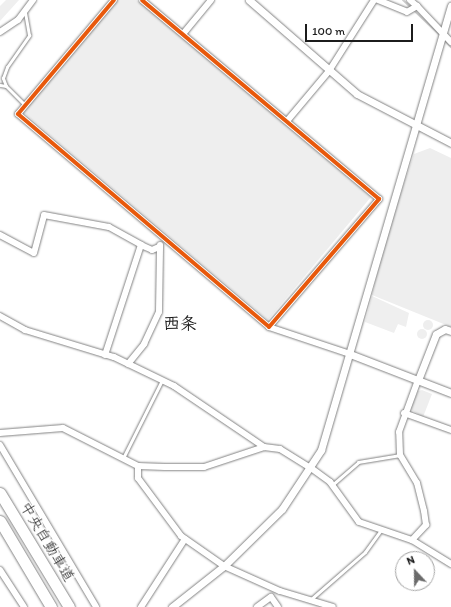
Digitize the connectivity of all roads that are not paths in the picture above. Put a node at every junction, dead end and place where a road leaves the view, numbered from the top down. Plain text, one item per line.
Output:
1 (33, 0) edge
2 (114, 0) edge
3 (142, 0) edge
4 (211, 0) edge
5 (248, 0) edge
6 (374, 0) edge
7 (378, 0) edge
8 (410, 0) edge
9 (417, 6) junction
10 (451, 6) edge
11 (24, 13) junction
12 (0, 32) edge
13 (442, 32) junction
14 (182, 34) junction
15 (451, 42) edge
16 (329, 71) junction
17 (0, 85) edge
18 (6, 86) junction
19 (25, 106) junction
20 (287, 121) junction
21 (416, 126) junction
22 (451, 144) edge
23 (0, 236) edge
24 (164, 239) junction
25 (141, 246) junction
26 (158, 247) junction
27 (0, 316) edge
28 (269, 327) junction
29 (451, 331) edge
30 (350, 354) junction
31 (105, 355) junction
32 (128, 364) junction
33 (162, 380) junction
34 (418, 380) junction
35 (451, 393) edge
36 (404, 413) junction
37 (451, 430) edge
38 (0, 432) edge
39 (0, 445) edge
40 (264, 447) junction
41 (400, 455) junction
42 (123, 458) junction
43 (138, 466) junction
44 (311, 468) junction
45 (332, 485) junction
46 (0, 493) edge
47 (0, 521) edge
48 (380, 531) junction
49 (185, 539) junction
50 (412, 540) junction
51 (451, 564) edge
52 (224, 566) junction
53 (0, 570) edge
54 (310, 600) junction
55 (24, 607) edge
56 (51, 607) edge
57 (69, 607) edge
58 (96, 607) edge
59 (141, 607) edge
60 (172, 607) edge
61 (257, 607) edge
62 (278, 607) edge
63 (333, 607) edge

1 - 11 street
2 - 19 street
3 - 14 street
4 - 14 street
5 - 16 street
6 - 16 street
7 - 9 street
8 - 9 street
9 - 13 street
10 - 13 street
11 - 12 street
11 - 18 lane
13 - 15 street
13 - 21 street
14 - 20 street
16 - 20 street
16 - 21 street
17 - 18 lane
18 - 19 lane
19 - 24 street
20 - 28 street
21 - 22 street
21 - 30 street
23 - 25 street
24 - 26 street
24 - 28 street
25 - 26 street
25 - 31 street
26 - 32 street
27 - 31 street
28 - 30 street
29 - 34 street
30 - 34 street
30 - 44 street
31 - 32 street
32 - 33 street
33 - 40 street
33 - 42 lane
34 - 35 street
34 - 36 street
36 - 37 street
36 - 41 street
38 - 42 street
39 - 58 street
40 - 43 street
40 - 44 street
41 - 45 lane
41 - 50 street
42 - 43 street
43 - 49 street
44 - 45 street
44 - 52 street
45 - 48 street
46 - 57 highway, 中央自動車道
47 - 56 highway, 中央自動車道
48 - 50 street
48 - 54 lane
49 - 52 street
49 - 59 street
50 - 51 street
52 - 54 street
52 - 60 street
53 - 55 street
54 - 63 street
61 - 62 street

